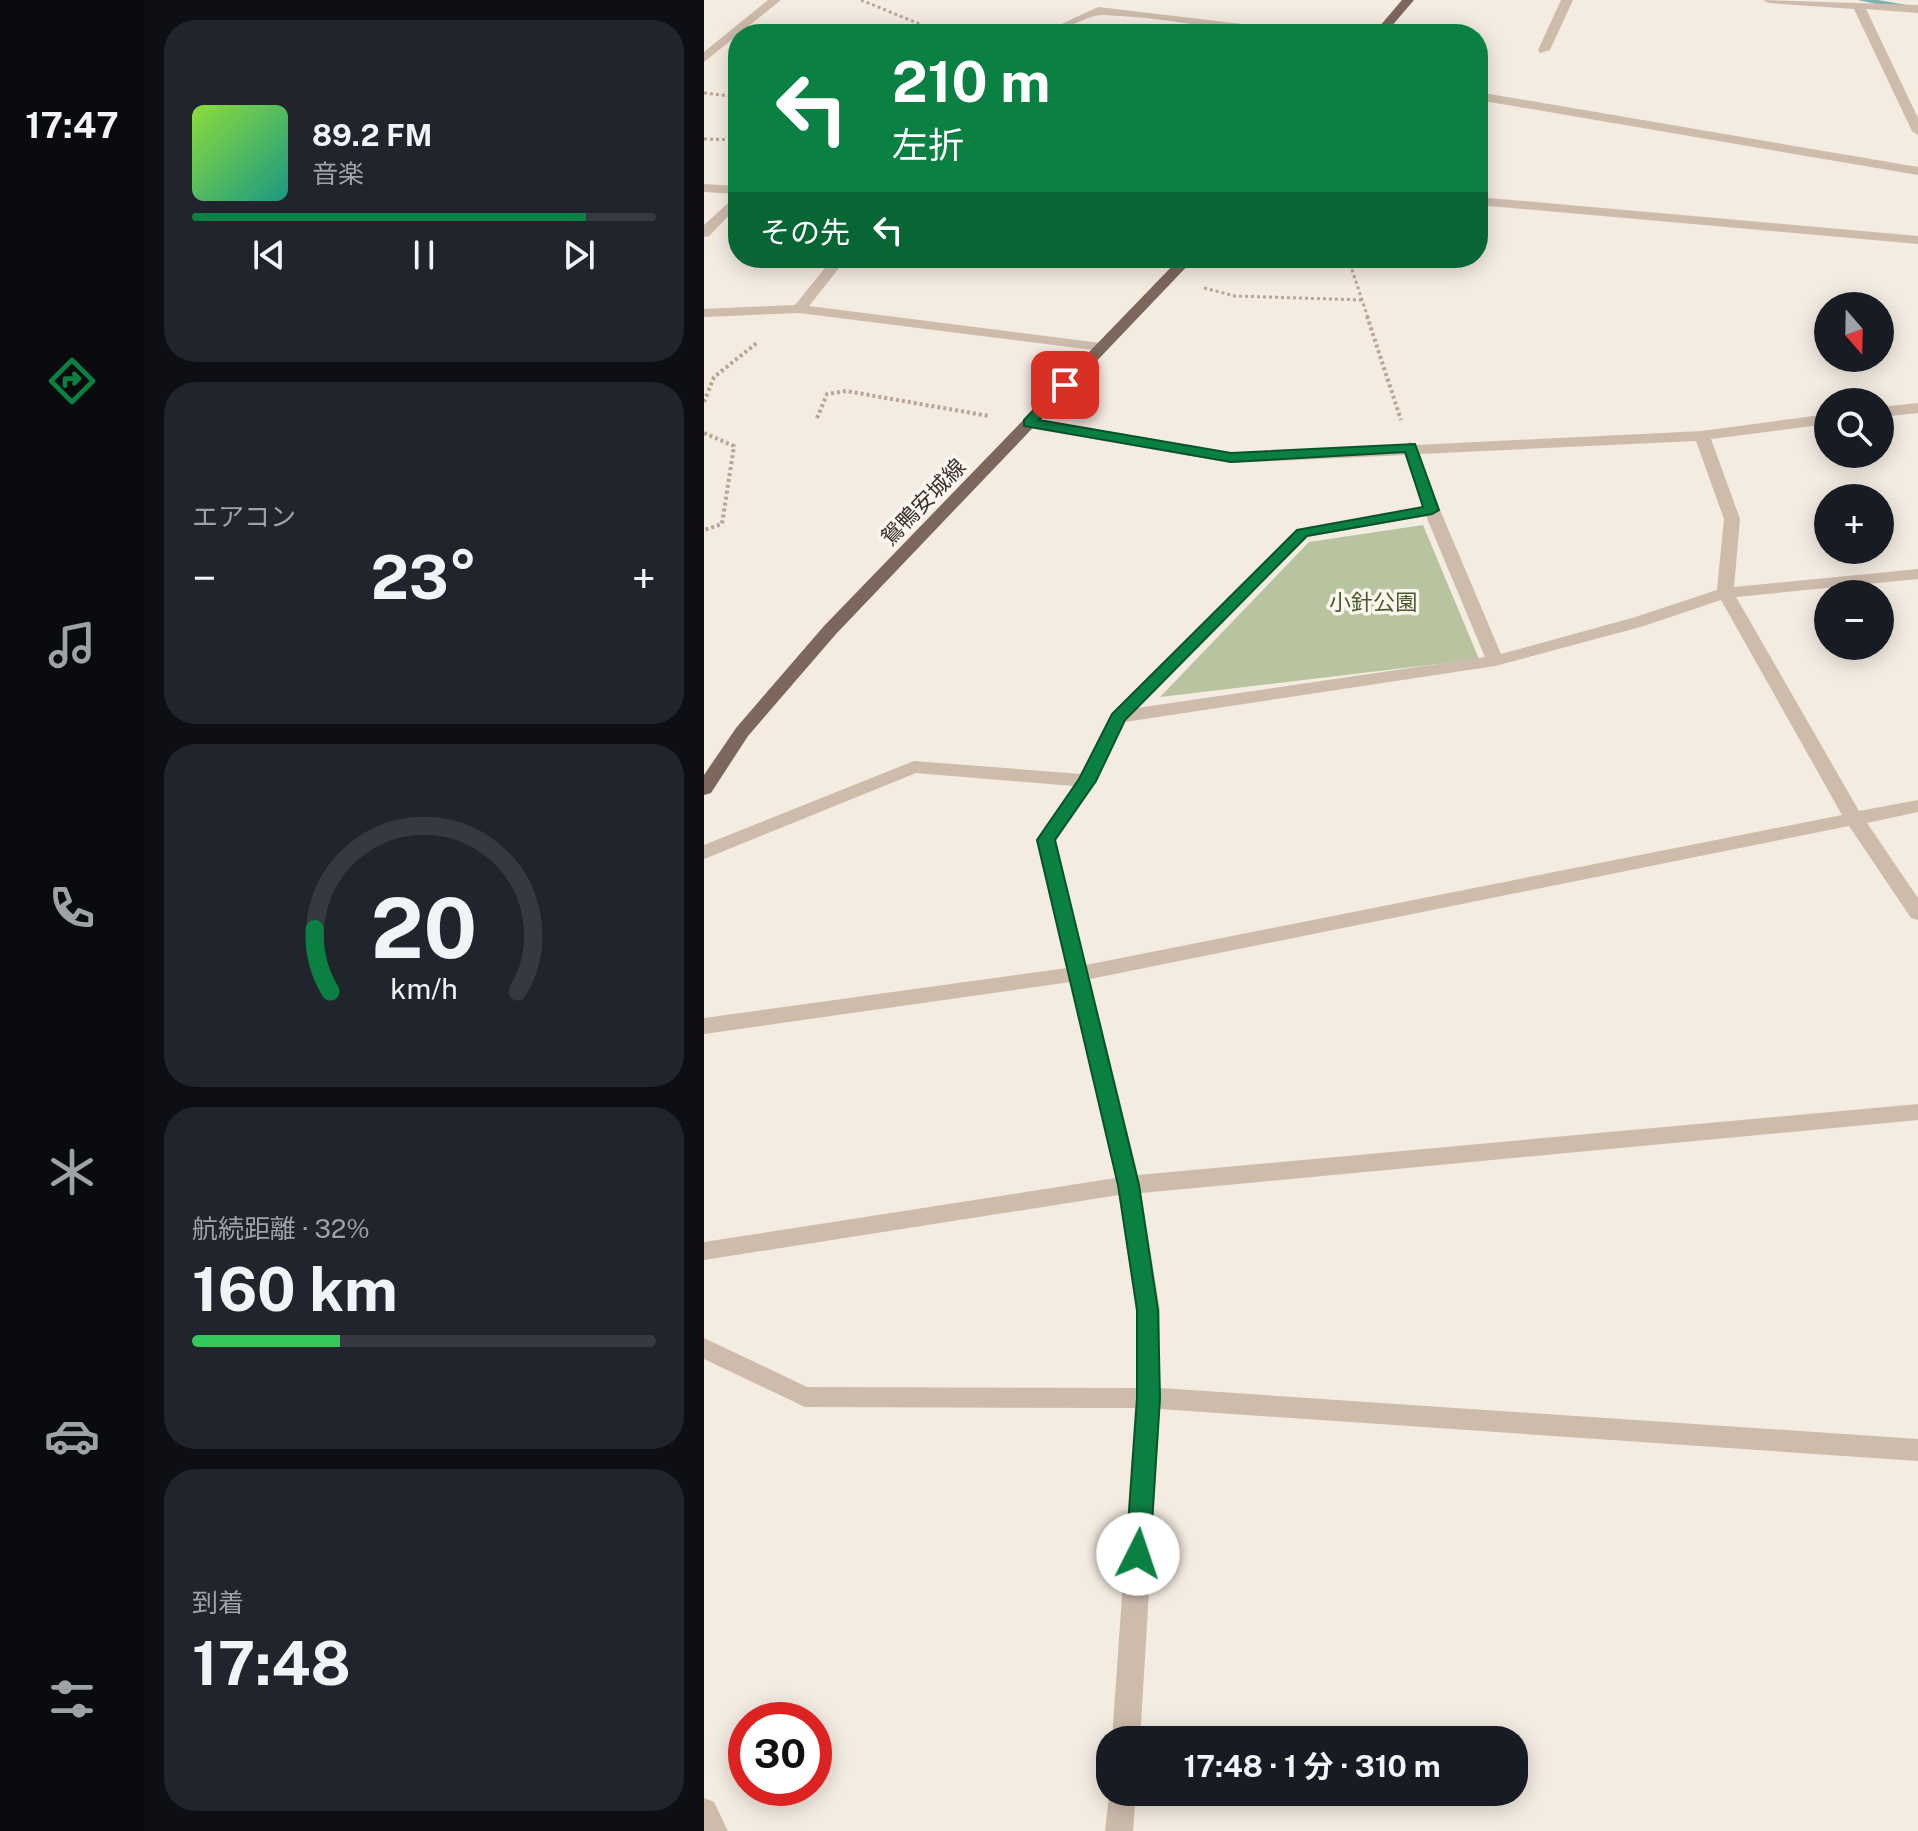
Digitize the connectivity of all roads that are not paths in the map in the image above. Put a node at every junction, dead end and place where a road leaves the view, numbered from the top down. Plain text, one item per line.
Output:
1 (775, 0) edge
2 (1408, 0) edge
3 (1567, 0) edge
4 (1769, 0) edge
5 (1094, 6) edge
6 (1859, 7) junction
7 (1918, 9) edge
8 (746, 24) edge
9 (1063, 24) edge
10 (1222, 24) edge
11 (1388, 24) edge
12 (728, 38) edge
13 (1544, 50) dead end
14 (704, 58) edge
15 (1488, 98) edge
16 (1918, 131) edge
17 (1918, 171) edge
18 (704, 188) edge
19 (728, 189) edge
20 (1488, 202) edge
21 (728, 208) edge
22 (704, 233) edge
23 (1918, 240) edge
24 (832, 268) edge
25 (1178, 268) edge
26 (799, 309) junction
27 (704, 313) edge
28 (1101, 347) junction
29 (1918, 408) edge
30 (1894, 411) edge
31 (1814, 421) edge
32 (1029, 423) junction
33 (1702, 436) junction
34 (1410, 447) junction
35 (1432, 510) junction
36 (1918, 574) edge
37 (1725, 593) junction
38 (1495, 661) junction
39 (1118, 717) junction
40 (1087, 781) junction
41 (704, 789) edge
42 (1918, 806) edge
43 (1853, 817) junction
44 (704, 852) edge
45 (1918, 913) edge
46 (1078, 974) junction
47 (704, 1026) edge
48 (1918, 1112) edge
49 (1129, 1185) junction
50 (704, 1251) edge
51 (704, 1348) edge
52 (1148, 1398) junction
53 (1918, 1450) edge
54 (1127, 1726) edge
55 (1121, 1806) edge
56 (704, 1812) edge
57 (714, 1831) edge
58 (1119, 1831) edge

1 - 8 street
2 - 11 main road
3 - 13 street
4 - 6 street
5 - 9 street
5 - 10 street
6 - 7 street
6 - 16 street
12 - 14 street
15 - 17 street
18 - 19 street
20 - 23 street
21 - 22 street
24 - 26 street
25 - 28 main road, 鴛鴨安城線
26 - 27 street
26 - 28 street
28 - 32 main road, 鴛鴨安城線
29 - 30 street
31 - 33 street
32 - 34 street
32 - 41 main road, 鴛鴨安城線
33 - 34 street
33 - 37 street
34 - 35 street
35 - 38 street
35 - 39 street
36 - 37 street
37 - 38 street
37 - 43 street
38 - 39 street
39 - 40 street
40 - 44 street
40 - 46 street
42 - 43 street
43 - 45 street
43 - 46 street
46 - 47 street
46 - 49 street
48 - 49 street
49 - 50 street
49 - 52 street
51 - 52 street
52 - 53 street
52 - 54 street
55 - 58 street
56 - 57 street

